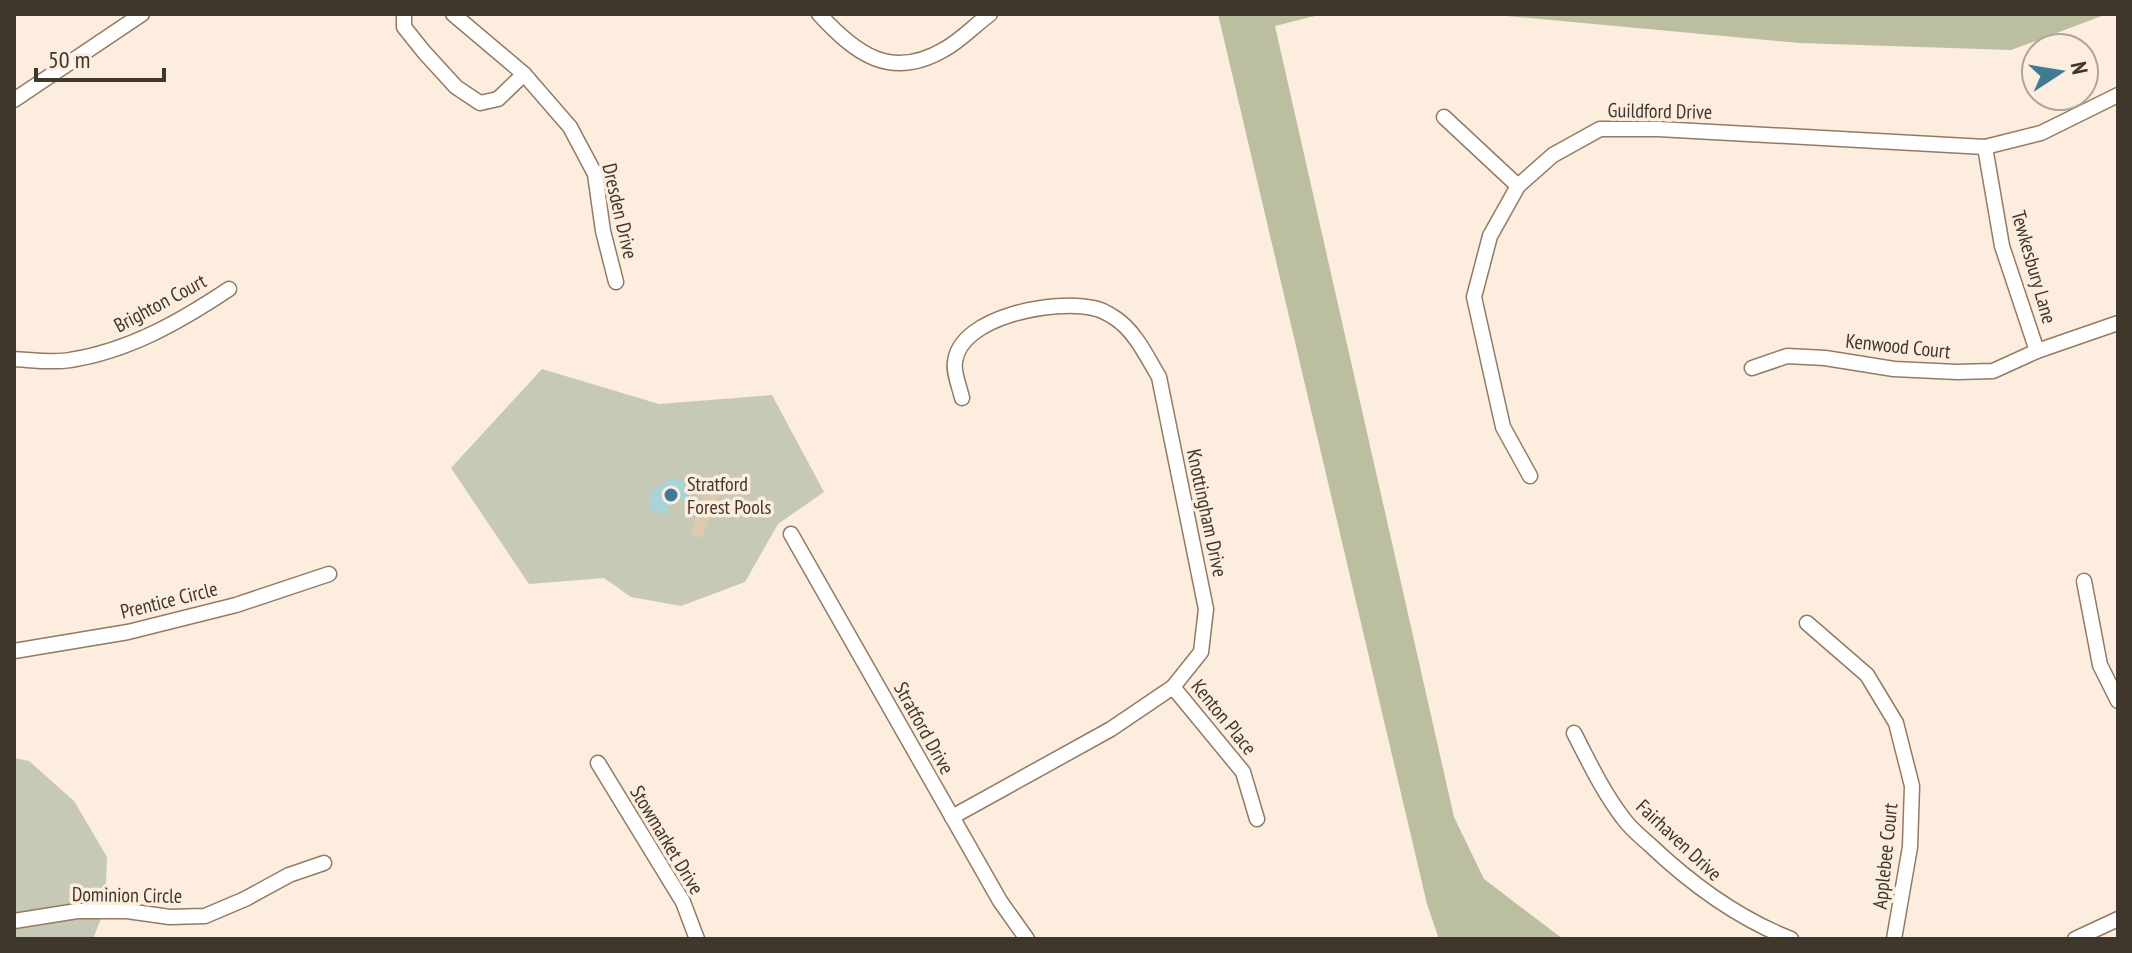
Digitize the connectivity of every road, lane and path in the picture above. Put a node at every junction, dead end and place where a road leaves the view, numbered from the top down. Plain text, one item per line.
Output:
1 (142, 14) edge
2 (404, 14) edge
3 (453, 14) edge
4 (819, 14) edge
5 (990, 14) edge
6 (524, 74) junction
7 (2118, 95) edge
8 (14, 100) edge
9 (1444, 117) dead end
10 (1985, 147) junction
11 (1518, 186) junction
12 (616, 282) dead end
13 (229, 289) dead end
14 (2118, 323) edge
15 (2037, 351) junction
16 (14, 359) edge
17 (1752, 368) dead end
18 (962, 398) dead end
19 (1530, 476) dead end
20 (791, 534) dead end
21 (329, 574) dead end
22 (2084, 581) dead end
23 (1807, 623) dead end
24 (14, 651) edge
25 (1173, 687) junction
26 (2118, 701) edge
27 (1574, 733) dead end
28 (598, 763) dead end
29 (952, 817) junction
30 (1257, 819) dead end
31 (324, 863) dead end
32 (2118, 919) edge
33 (14, 921) edge
34 (697, 939) edge
35 (1027, 939) edge
36 (1791, 939) edge
37 (1894, 939) edge
38 (2075, 939) edge

1 - 8 street
2 - 6 street
3 - 6 street, Dresden Drive
4 - 5 street
6 - 12 street, Dresden Drive
7 - 10 street, Guildford Drive
9 - 11 street
10 - 11 street, Guildford Drive
10 - 15 street, Tewkesbury Lane
11 - 19 street, Guildford Drive
13 - 16 street, Brighton Court
14 - 15 street, Kenwood Court
15 - 17 street, Kenwood Court
18 - 25 street, Knottingham Drive
20 - 29 street, Stratford Drive
21 - 24 street, Prentice Circle
22 - 26 street
23 - 37 street, Applebee Court
25 - 29 street, Knottingham Drive
25 - 30 street, Kenton Place
27 - 36 street, Fairhaven Drive
28 - 34 street, Stowmarket Drive
29 - 35 street, Stratford Drive
31 - 33 street, Dominion Circle
32 - 38 street

